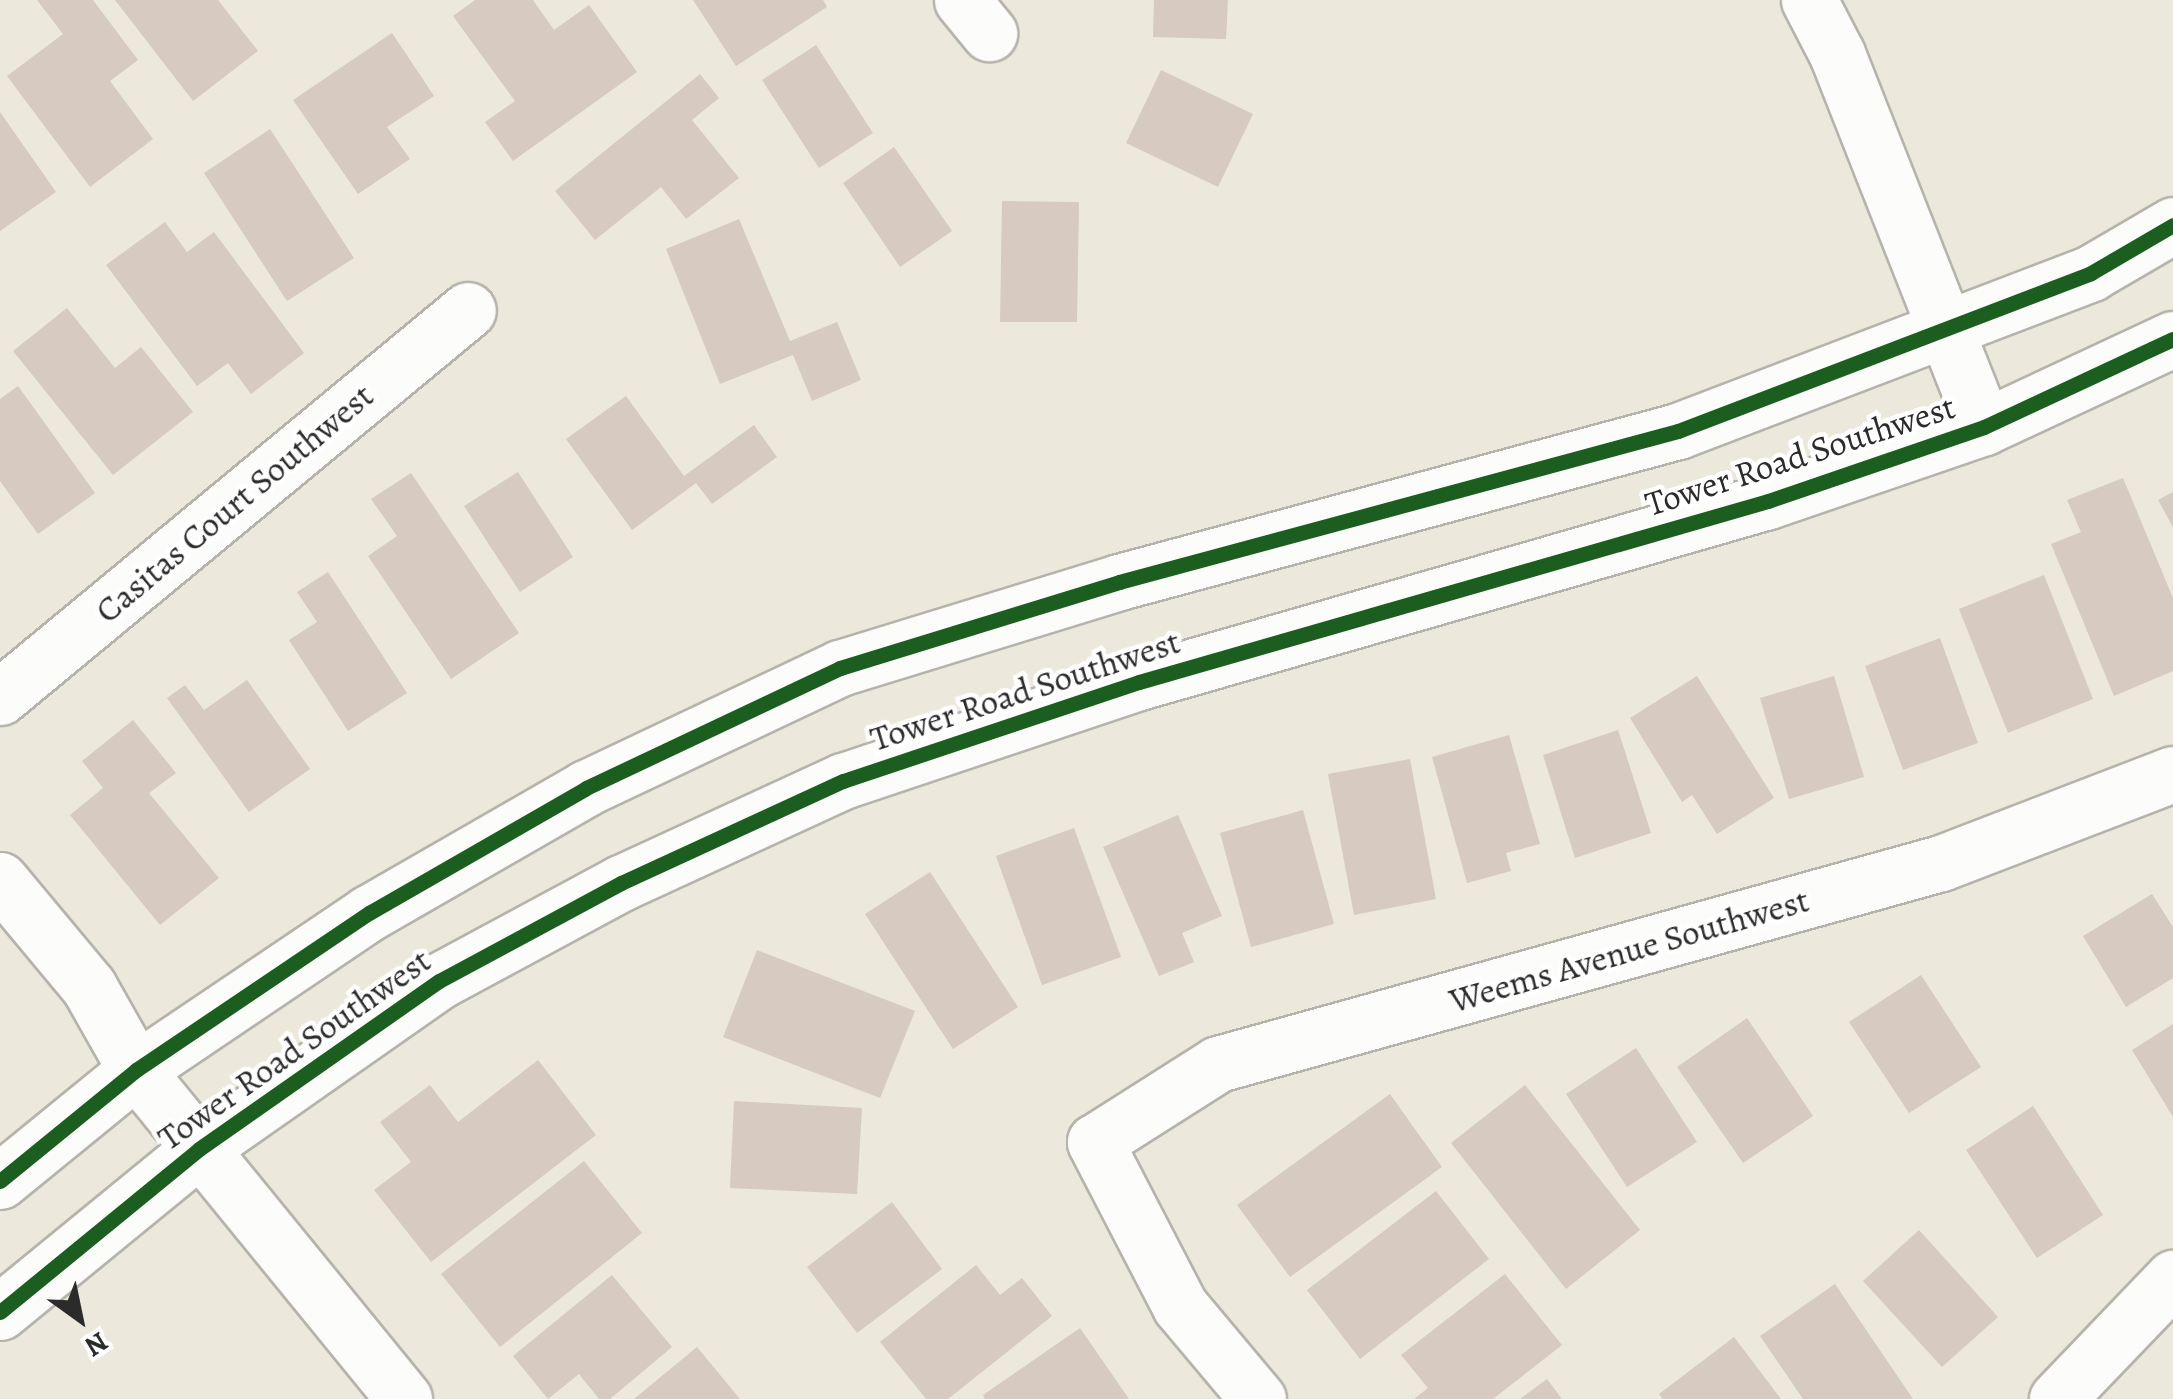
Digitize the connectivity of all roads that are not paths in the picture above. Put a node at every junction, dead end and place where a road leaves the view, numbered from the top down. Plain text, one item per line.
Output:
1 (1809, 0) edge
2 (2173, 225) edge
3 (468, 310) dead end
4 (1947, 330) junction
5 (2173, 339) edge
6 (1984, 427) junction
7 (0, 696) edge
8 (2173, 774) edge
9 (0, 880) edge
10 (136, 1070) junction
11 (200, 1149) junction
12 (0, 1181) edge
13 (2173, 1278) edge
14 (0, 1312) edge
15 (404, 1399) edge
16 (1258, 1399) edge
17 (2058, 1399) edge

1 - 4 street
2 - 4 street, Tower Road Southwest
3 - 7 street, Casitas Court Southwest
4 - 6 street
4 - 10 street, Tower Road Southwest
5 - 6 street, Tower Road Southwest
6 - 11 street, Tower Road Southwest
8 - 16 street, Weems Avenue Southwest
9 - 10 street
10 - 11 street
10 - 12 street, Tower Road Southwest
11 - 14 street, Tower Road Southwest
11 - 15 street
13 - 17 street

